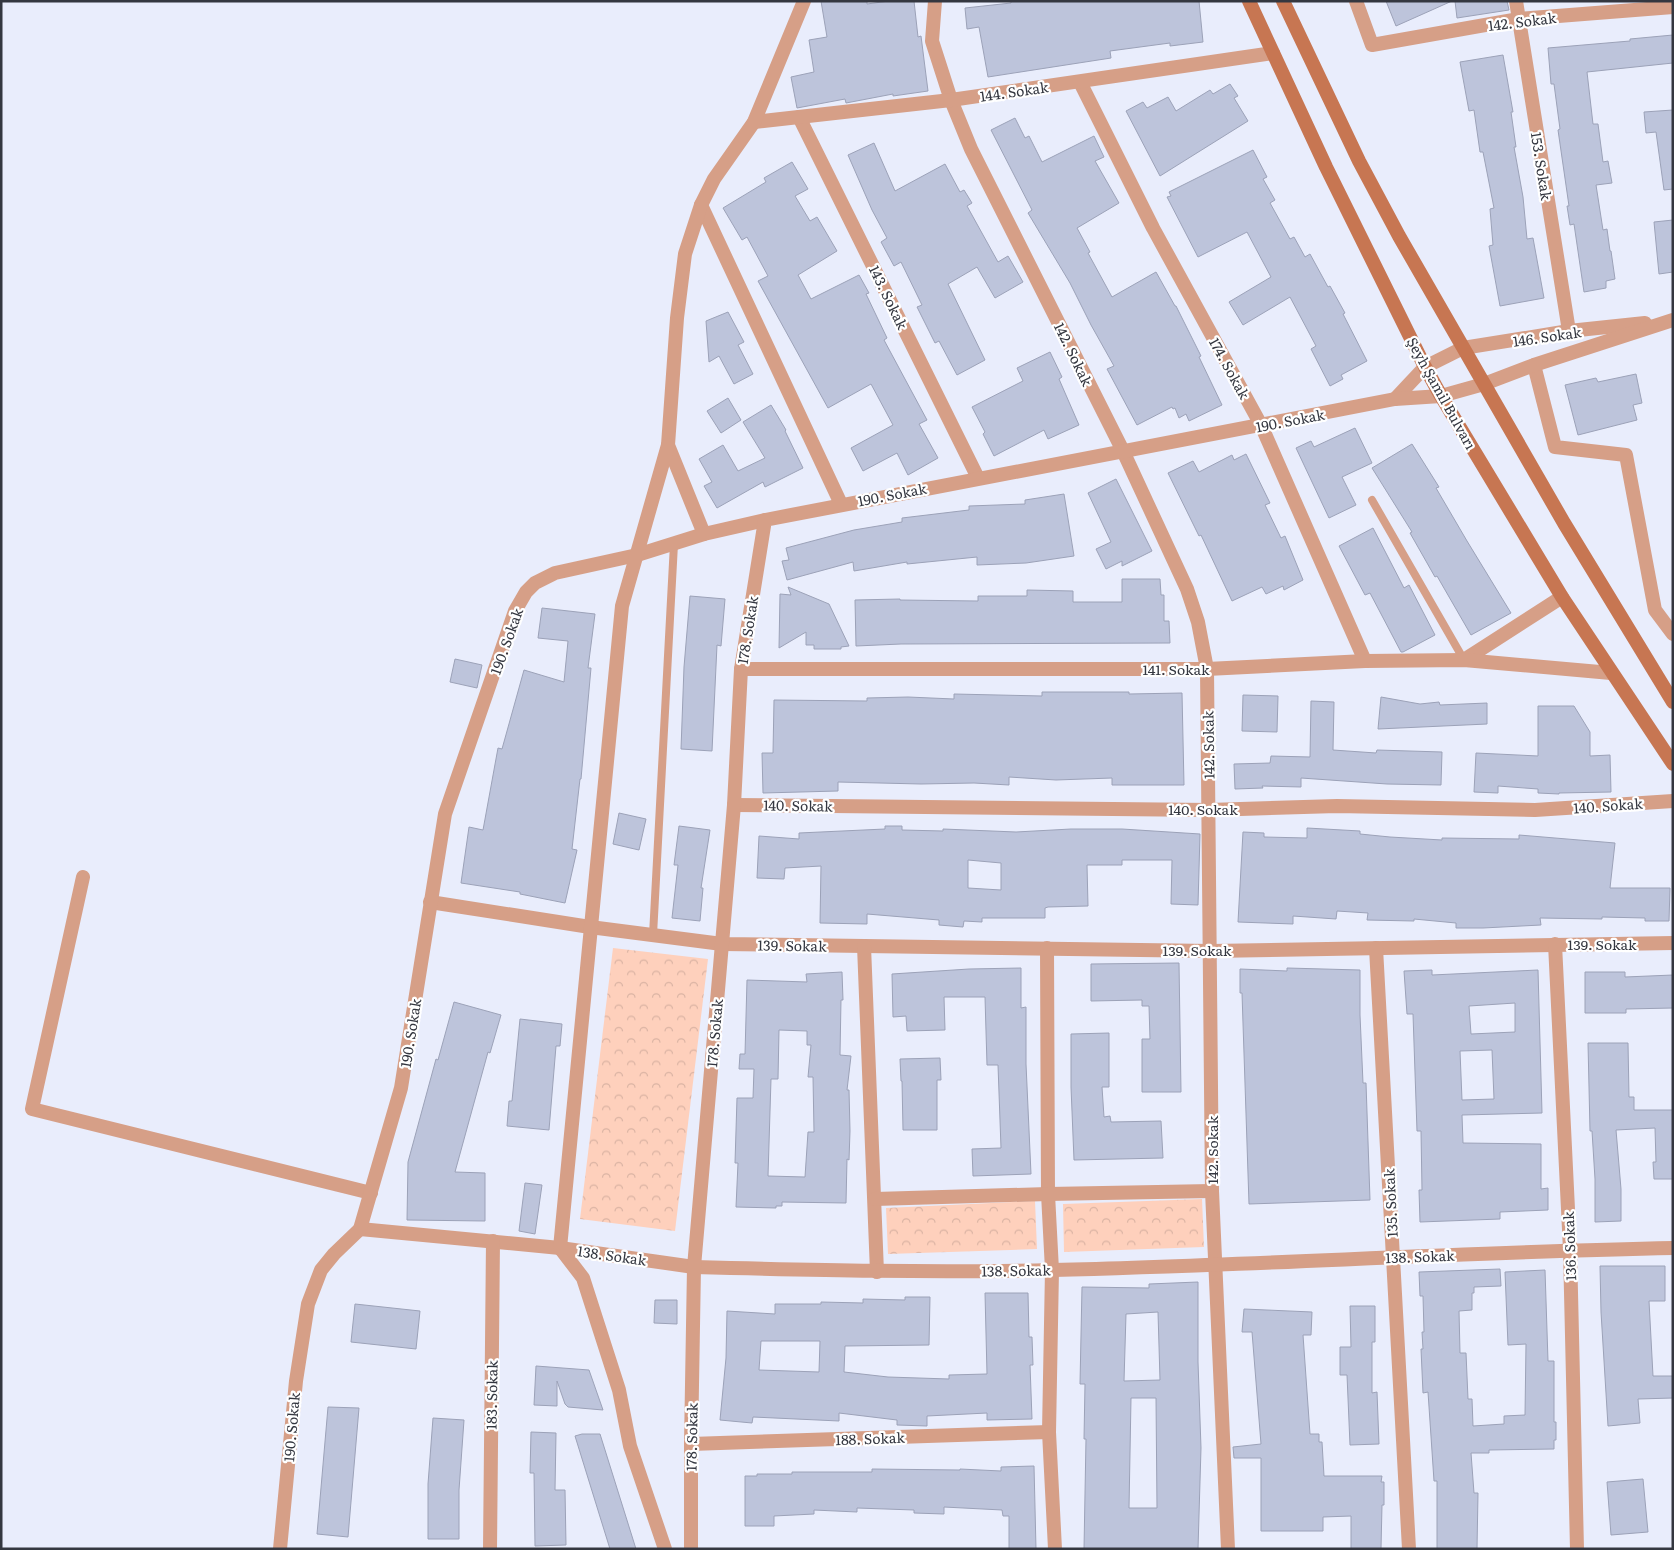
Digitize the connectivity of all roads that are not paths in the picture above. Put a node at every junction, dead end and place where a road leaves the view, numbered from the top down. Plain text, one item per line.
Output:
1 (804, 1) edge
2 (935, 1) edge
3 (1249, 1) edge
4 (1284, 1) edge
5 (1356, 1) edge
6 (1516, 1) edge
7 (1673, 7) edge
8 (1519, 19) junction
9 (1273, 54) junction
10 (1080, 82) junction
11 (951, 100) junction
12 (799, 116) junction
13 (754, 122) junction
14 (700, 205) junction
15 (1673, 320) edge
16 (1569, 331) junction
17 (1463, 348) junction
18 (1534, 365) junction
19 (1425, 367) junction
20 (1484, 384) junction
21 (1441, 396) junction
22 (1395, 399) junction
23 (1261, 425) junction
24 (668, 445) junction
25 (1123, 451) junction
26 (978, 478) junction
27 (1372, 500) dead end
28 (841, 504) junction
29 (765, 520) junction
30 (704, 534) junction
31 (674, 544) junction
32 (637, 556) junction
33 (1562, 597) junction
34 (1673, 634) edge
35 (1464, 660) junction
36 (1365, 661) junction
37 (741, 669) junction
38 (1207, 669) junction
39 (1611, 673) junction
40 (1673, 702) edge
41 (1673, 764) edge
42 (1673, 801) edge
43 (734, 805) junction
44 (1209, 810) junction
45 (83, 877) dead end
46 (430, 902) junction
47 (590, 927) junction
48 (653, 935) junction
49 (1673, 943) edge
50 (722, 944) junction
51 (1555, 944) junction
52 (864, 946) junction
53 (1047, 948) junction
54 (1376, 948) junction
55 (1211, 951) junction
56 (1212, 1191) junction
57 (371, 1193) junction
58 (1048, 1194) junction
59 (875, 1199) junction
60 (360, 1228) junction
61 (493, 1241) junction
62 (560, 1248) junction
63 (1673, 1248) edge
64 (1570, 1250) junction
65 (1393, 1258) junction
66 (1216, 1264) junction
67 (694, 1268) junction
68 (1052, 1270) junction
69 (877, 1272) junction
70 (1049, 1432) junction
71 (691, 1444) junction
72 (280, 1549) edge
73 (490, 1549) edge
74 (666, 1549) edge
75 (691, 1549) edge
76 (1055, 1549) edge
77 (1228, 1549) edge
78 (1409, 1549) edge
79 (1577, 1549) edge

1 - 13 street
2 - 11 street, 142. Sokak
3 - 9 main road, Şeyh Şamil Bulvarı
4 - 17 main road
5 - 8 street, 142. Sokak
6 - 8 street, 153. Sokak
7 - 8 street, 142. Sokak
8 - 16 street, 153. Sokak
9 - 10 street, 144. Sokak
9 - 19 main road, Şeyh Şamil Bulvarı
10 - 11 street, 144. Sokak
10 - 23 street, 174. Sokak
11 - 12 street, 144. Sokak
11 - 25 street, 142. Sokak
12 - 13 street, 144. Sokak
12 - 26 street, 143. Sokak
13 - 14 street
14 - 24 street
14 - 28 street
15 - 16 street, 146. Sokak
15 - 18 street, 146. Sokak
16 - 17 street, 146. Sokak
17 - 19 street, 146. Sokak
17 - 20 main road
18 - 20 street, 146. Sokak
18 - 34 street
19 - 21 main road, Şeyh Şamil Bulvarı
19 - 22 street
20 - 21 street, 146. Sokak
20 - 40 main road
21 - 22 street, 190. Sokak
21 - 33 main road, Şeyh Şamil Bulvarı
22 - 23 street, 190. Sokak
23 - 25 street, 190. Sokak
23 - 36 street, 174. Sokak
24 - 30 street
24 - 32 street
25 - 26 street, 190. Sokak
25 - 38 street, 142. Sokak
26 - 28 street, 190. Sokak
27 - 35 lane
28 - 29 street, 190. Sokak
29 - 30 street, 190. Sokak
29 - 37 street, 178. Sokak
30 - 31 street, 190. Sokak
31 - 32 street, 190. Sokak
31 - 48 lane
32 - 46 street, 190. Sokak
32 - 47 street
33 - 35 street
33 - 39 main road, Şeyh Şamil Bulvarı
35 - 36 street, 141. Sokak
35 - 39 street, 141. Sokak
36 - 38 street, 141. Sokak
37 - 38 street, 141. Sokak
37 - 43 street, 178. Sokak
38 - 44 street, 142. Sokak
39 - 41 main road, Şeyh Şamil Bulvarı
42 - 44 street, 140. Sokak
43 - 44 street, 140. Sokak
43 - 50 street, 178. Sokak
44 - 55 street, 142. Sokak
45 - 57 street
46 - 47 street, 139. Sokak
46 - 57 street, 190. Sokak
47 - 48 street, 139. Sokak
47 - 62 street
48 - 50 street, 139. Sokak
49 - 51 street, 139. Sokak
50 - 52 street, 139. Sokak
50 - 67 street, 178. Sokak
51 - 54 street, 139. Sokak
51 - 64 street, 136. Sokak
52 - 53 street, 139. Sokak
52 - 59 street
53 - 55 street, 139. Sokak
53 - 58 street
54 - 55 street, 139. Sokak
54 - 65 street, 135. Sokak
55 - 56 street, 142. Sokak
56 - 58 street
56 - 66 street, 142. Sokak
57 - 60 street, 190. Sokak
58 - 59 street
58 - 68 street
59 - 69 street
60 - 61 street, 138. Sokak
60 - 72 street, 190. Sokak
61 - 62 street, 138. Sokak
61 - 73 street, 183. Sokak
62 - 67 street, 138. Sokak
62 - 74 street
63 - 64 street, 138. Sokak
64 - 65 street, 138. Sokak
64 - 79 street, 136. Sokak
65 - 66 street, 138. Sokak
65 - 78 street, 135. Sokak
66 - 68 street, 138. Sokak
66 - 77 street, 142. Sokak
67 - 69 street, 138. Sokak
67 - 71 street, 178. Sokak
68 - 69 street, 138. Sokak
68 - 70 street
70 - 71 street, 188. Sokak
70 - 76 street
71 - 75 street, 178. Sokak

